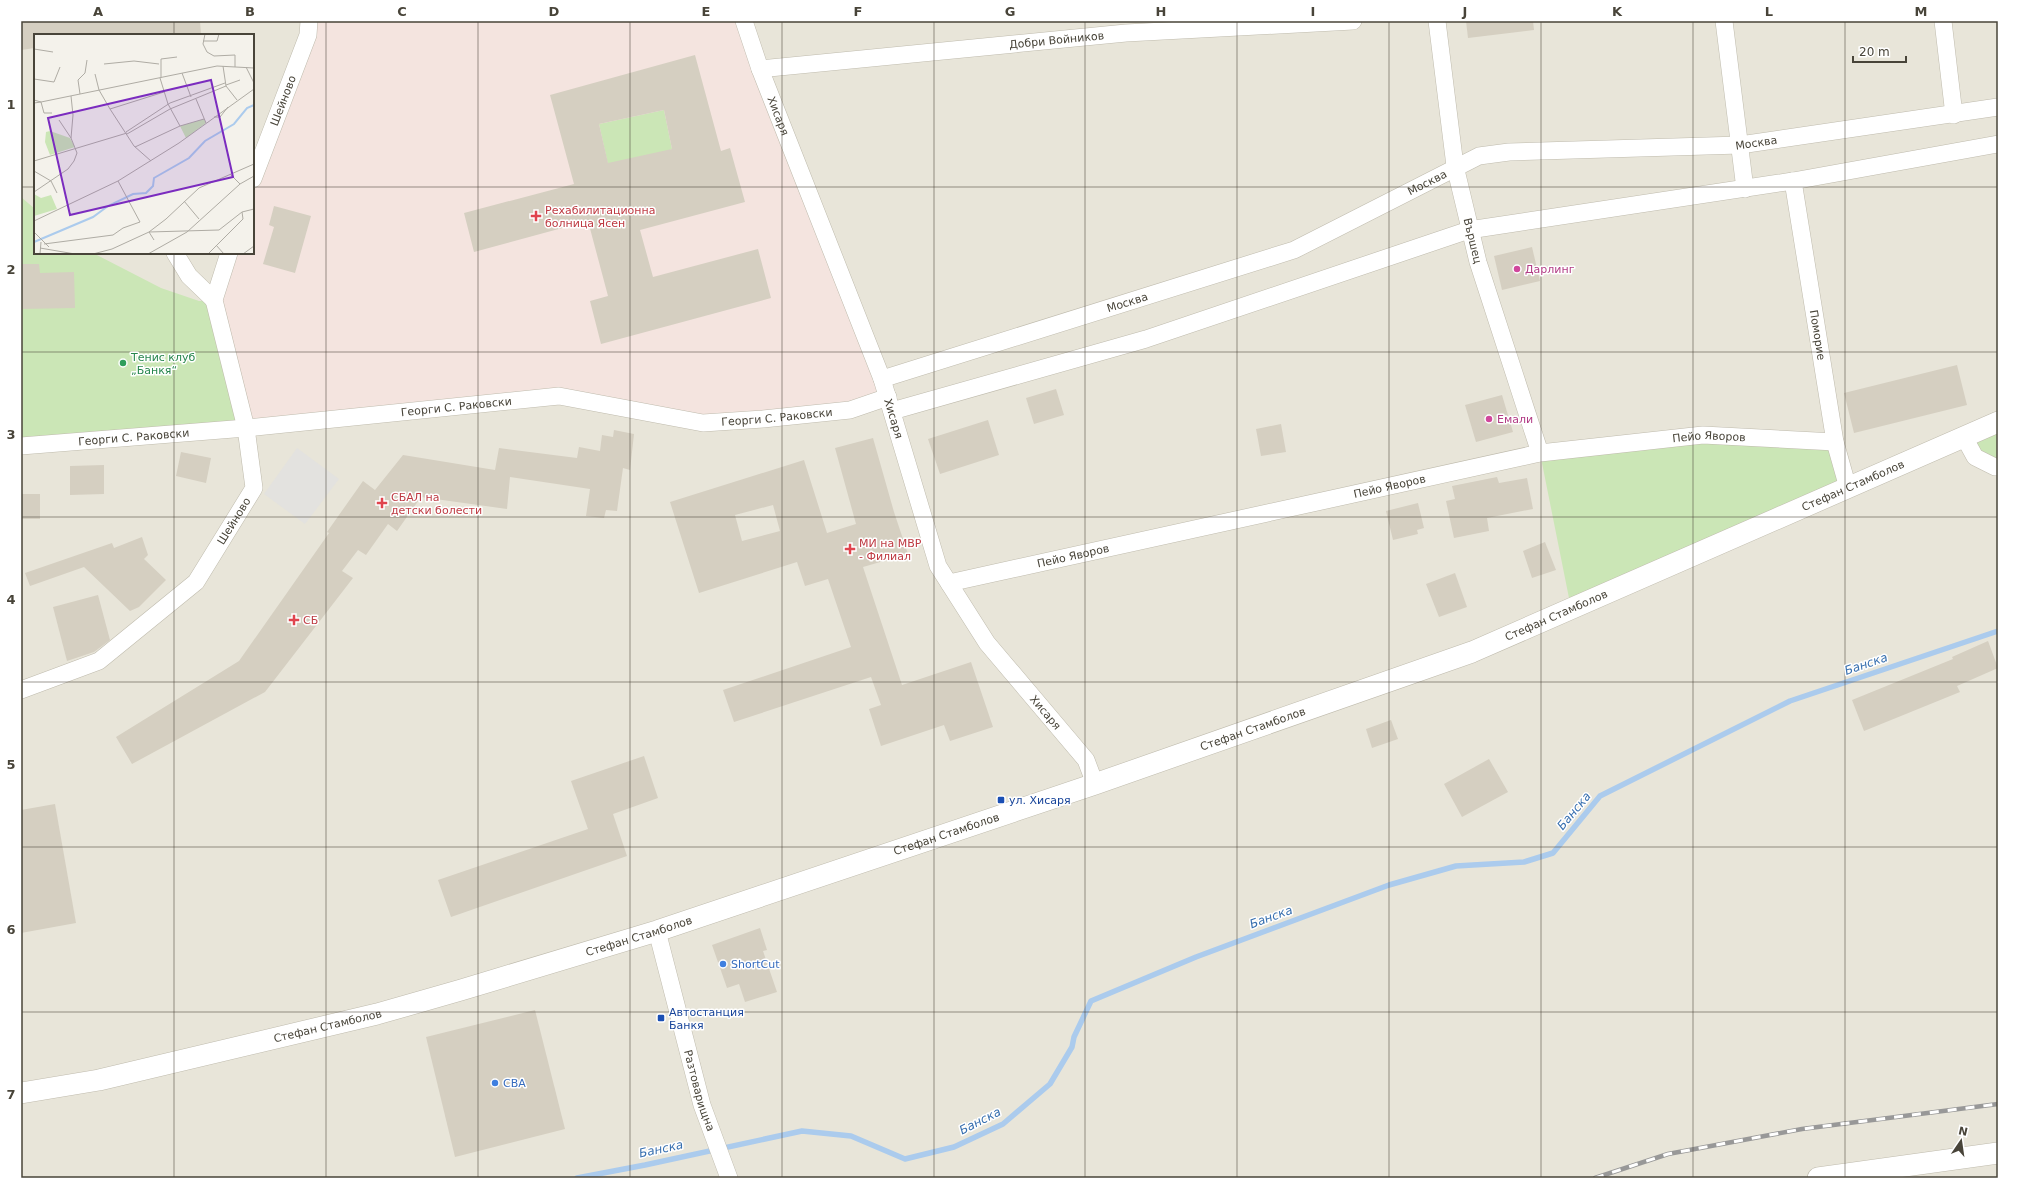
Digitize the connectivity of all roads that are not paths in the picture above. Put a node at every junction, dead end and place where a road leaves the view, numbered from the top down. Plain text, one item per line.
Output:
1 (309, 21) edge
2 (744, 21) edge
3 (1353, 21) edge
4 (1437, 21) edge
5 (1724, 21) edge
6 (1943, 21) edge
7 (760, 69) junction
8 (1998, 108) edge
9 (1954, 115) junction
10 (1998, 144) edge
11 (1740, 145) junction
12 (1455, 166) junction
13 (254, 176) edge
14 (1793, 181) junction
15 (1745, 189) junction
16 (1469, 230) junction
17 (177, 254) edge
18 (229, 254) edge
19 (214, 300) junction
20 (882, 379) junction
21 (890, 404) junction
22 (1998, 422) edge
23 (246, 428) junction
24 (1964, 437) junction
25 (1835, 442) junction
26 (21, 446) edge
27 (1540, 453) junction
28 (1998, 467) edge
29 (1848, 488) junction
30 (949, 582) junction
31 (21, 690) edge
32 (1095, 784) junction
33 (657, 931) junction
34 (21, 1093) edge
35 (1998, 1153) edge
36 (729, 1178) edge
37 (1818, 1178) edge

1 - 13 street, Шейново
2 - 7 street, Хисаря
3 - 7 street, Добри Войников
4 - 12 street, Вършец
5 - 11 street
6 - 9 street
7 - 20 street, Хисаря
8 - 9 street, Москва
9 - 11 street, Москва
10 - 14 street
11 - 12 street, Москва
11 - 15 street
12 - 16 street, Вършец
12 - 20 street, Москва
14 - 15 street
14 - 25 street, Поморие
15 - 16 street
16 - 21 street
16 - 27 street, Вършец
17 - 19 street
18 - 19 street
19 - 23 street, Шейново
20 - 21 street, Хисаря
21 - 23 street, Георги С. Раковски
21 - 30 street, Хисаря
22 - 24 street, Стефан Стамболов
23 - 26 street, Георги С. Раковски
23 - 31 street, Шейново
24 - 28 street
24 - 29 street, Стефан Стамболов
25 - 27 street, Пейо Яворов
25 - 29 street, Поморие
27 - 30 street, Пейо Яворов
29 - 32 street, Стефан Стамболов
30 - 32 street, Хисаря
32 - 33 street, Стефан Стамболов
33 - 34 street, Стефан Стамболов
33 - 36 street, Разтоварищна
35 - 37 street

